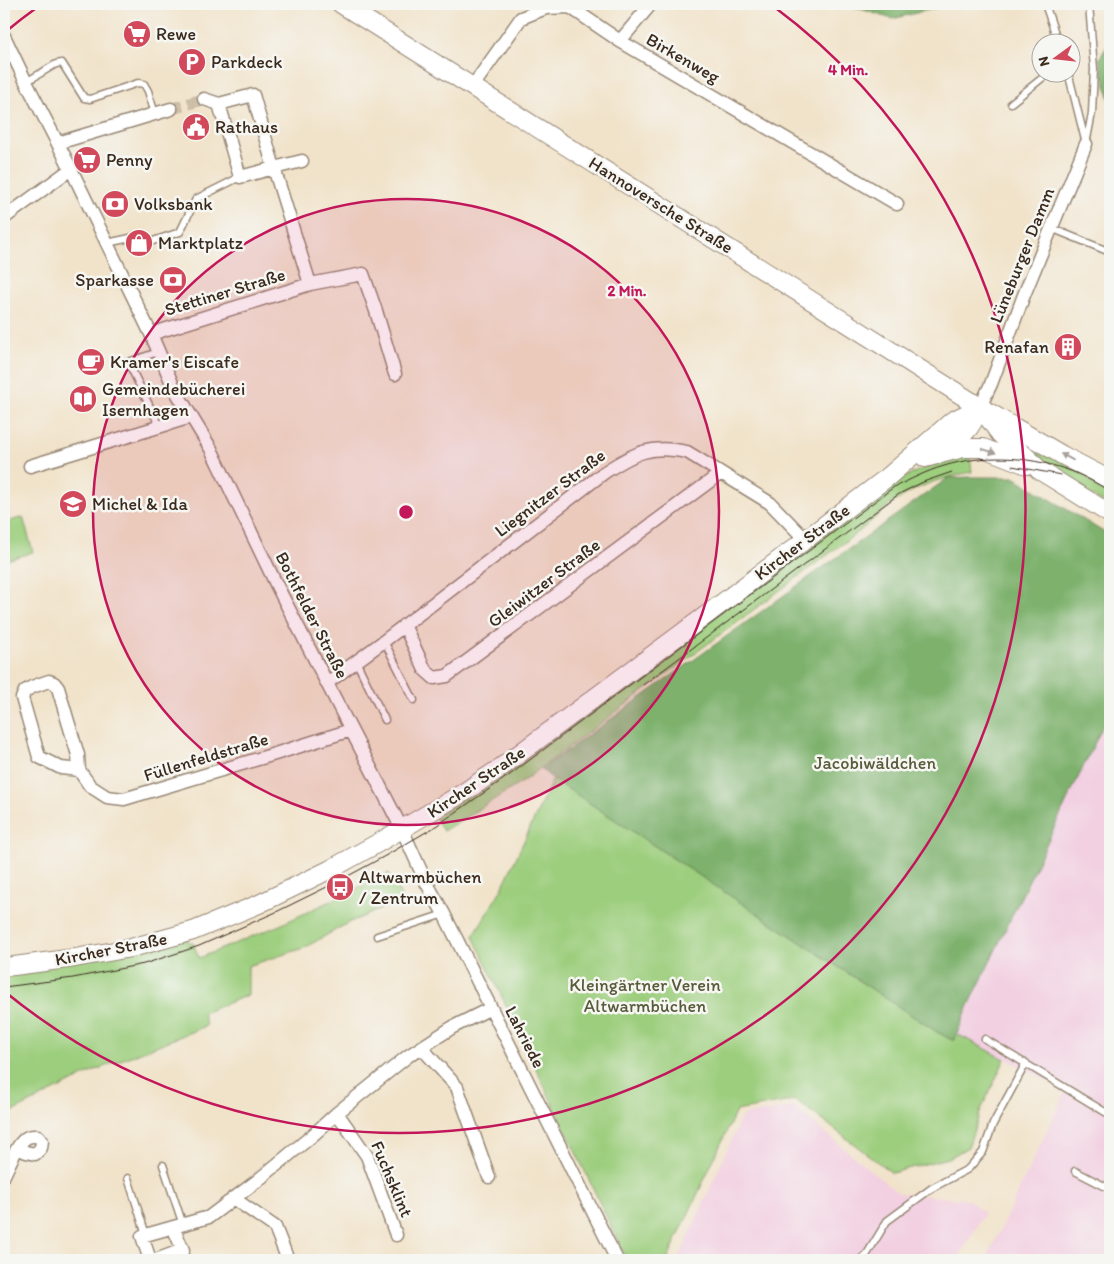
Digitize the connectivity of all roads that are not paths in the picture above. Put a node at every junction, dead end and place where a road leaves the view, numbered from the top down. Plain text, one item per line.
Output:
1 (341, 4) edge
2 (651, 4) edge
3 (1045, 4) edge
4 (1088, 4) edge
5 (1055, 32) edge
6 (4, 36) edge
7 (620, 41) junction
8 (26, 82) junction
9 (1036, 82) edge
10 (1070, 82) edge
11 (472, 86) junction
12 (204, 99) tunnel mouth
13 (1012, 103) dead end
14 (219, 104) junction
15 (171, 109) tunnel mouth
16 (155, 114) junction
17 (58, 143) junction
18 (1086, 144) junction
19 (302, 161) dead end
20 (274, 168) junction
21 (71, 169) junction
22 (240, 177) junction
23 (897, 204) dead end
24 (4, 218) edge
25 (1052, 228) junction
26 (107, 243) junction
27 (1110, 252) edge
28 (310, 284) junction
29 (151, 334) junction
30 (158, 352) junction
31 (395, 374) dead end
32 (980, 407) junction
33 (191, 417) junction
34 (160, 427) junction
35 (925, 458) junction
36 (30, 466) dead end
37 (1040, 470) junction
38 (721, 473) junction
39 (889, 476) junction
40 (1110, 480) edge
41 (1110, 514) edge
42 (806, 540) junction
43 (404, 625) junction
44 (384, 641) junction
45 (356, 662) junction
46 (327, 683) junction
47 (414, 700) dead end
48 (384, 720) dead end
49 (351, 730) junction
50 (79, 770) junction
51 (402, 830) junction
52 (444, 914) junction
53 (377, 936) dead end
54 (4, 966) edge
55 (491, 1008) junction
56 (985, 1039) dead end
57 (420, 1047) junction
58 (1026, 1063) junction
59 (337, 1113) junction
60 (1110, 1115) edge
61 (18, 1148) dead end
62 (163, 1165) dead end
63 (1075, 1171) dead end
64 (4, 1174) edge
65 (489, 1177) dead end
66 (128, 1178) dead end
67 (1110, 1189) edge
68 (233, 1198) junction
69 (178, 1226) junction
70 (146, 1235) junction
71 (396, 1235) dead end
72 (150, 1260) edge
73 (156, 1260) edge
74 (288, 1260) edge
75 (617, 1260) edge
76 (860, 1260) edge

1 - 11 main road, Hannoversche Straße
2 - 7 street
3 - 5 lane
4 - 18 lane, Lüneburger Damm
6 - 8 street, Bothfelder Straße
7 - 11 street, Birkenweg
7 - 23 street, Birkenweg
8 - 16 lane
8 - 17 street, Bothfelder Straße
9 - 13 lane
10 - 18 lane
11 - 32 main road, Hannoversche Straße
12 - 14 street
14 - 20 street, Stettiner Straße
14 - 22 street
15 - 16 street
16 - 17 street
17 - 21 street, Bothfelder Straße
18 - 25 street, Lüneburger Damm
19 - 20 street
20 - 22 street
20 - 28 street, Stettiner Straße
21 - 24 street
21 - 26 street, Bothfelder Straße
22 - 26 lane
25 - 27 lane
25 - 32 street, Lüneburger Damm
26 - 29 street, Bothfelder Straße
28 - 29 street, Stettiner Straße
28 - 31 street, Stettiner Straße
29 - 30 street, Bothfelder Straße
30 - 33 street, Bothfelder Straße
30 - 34 lane
32 - 35 main road, Kircher Straße
32 - 37 main road, Hannoversche Straße
32 - 39 main road, Kircher Straße
40 -> 32 main road, Hannoversche Straße
33 - 34 street
33 - 46 street, Bothfelder Straße
34 - 36 street
35 -> 37 main road, Kircher Straße
35 - 39 main road, Kircher Straße
37 - 41 main road, Hannoversche Straße
38 - 42 street, Liegnitzer Straße
38 - 43 street, Liegnitzer Straße
38 - 43 street, Gleiwitzer Straße
39 - 42 main road, Kircher Straße
42 - 51 main road, Kircher Straße
43 - 44 street, Liegnitzer Straße
44 - 45 street, Liegnitzer Straße
44 - 47 lane
45 - 46 street, Liegnitzer Straße
45 - 48 lane
46 - 49 street, Bothfelder Straße
49 - 50 street, Füllenfeldstraße
49 - 51 street, Bothfelder Straße
50 - 50 street
51 - 52 street, Lahriede
51 - 54 main road, Kircher Straße
52 - 53 lane
52 - 55 street, Lahriede
55 - 57 street
55 - 75 street, Lahriede
56 - 58 lane
57 - 59 street
57 - 65 street
58 - 60 lane
58 - 76 lane
59 - 68 street
59 - 71 street, Fuchsklint
61 - 64 street
62 - 69 lane
63 - 67 lane
66 - 70 lane
68 - 69 street
68 - 74 street
69 - 70 street
69 - 73 street
70 - 72 street

